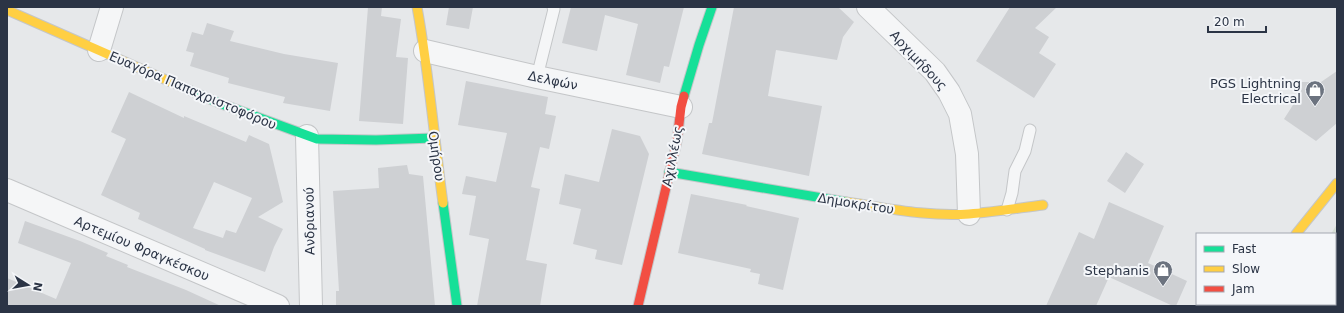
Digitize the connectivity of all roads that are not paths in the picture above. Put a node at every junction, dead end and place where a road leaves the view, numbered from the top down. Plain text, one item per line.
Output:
1 (112, 7) edge
2 (417, 7) edge
3 (553, 7) edge
4 (712, 7) edge
5 (868, 7) edge
6 (7, 10) edge
7 (99, 50) junction
8 (425, 51) junction
9 (537, 77) junction
10 (681, 107) junction
11 (1030, 130) dead end
12 (307, 136) junction
13 (434, 138) junction
14 (669, 172) junction
15 (1337, 183) edge
16 (7, 191) edge
17 (1043, 205) dead end
18 (1007, 210) junction
19 (970, 214) junction
20 (1297, 233) edge
21 (278, 306) edge
22 (311, 306) edge
23 (457, 306) edge
24 (638, 306) edge

1 - 7 street
2 - 8 street, Ομήρου
3 - 9 lane
4 - 10 street, Αχιλλέως
5 - 19 street, Αρχιμήδους
6 - 7 street, Ευαγόρα Παπαχριστοφόρου
7 - 12 street, Ευαγόρα Παπαχριστοφόρου
8 - 9 street, Δελφών
8 - 13 street, Ομήρου
9 - 10 street, Δελφών
10 - 14 street, Αχιλλέως
11 - 18 lane
12 - 13 street, Ευαγόρα Παπαχριστοφόρου
12 - 22 street, Ανδριανού
13 - 23 street, Ομήρου
14 - 19 street, Δημοκρίτου
14 - 24 street, Αχιλλέως
15 - 20 street
16 - 21 street, Αρτεμίου Φραγκέσκου
17 - 18 street, Δημοκρίτου
18 - 19 street, Δημοκρίτου

